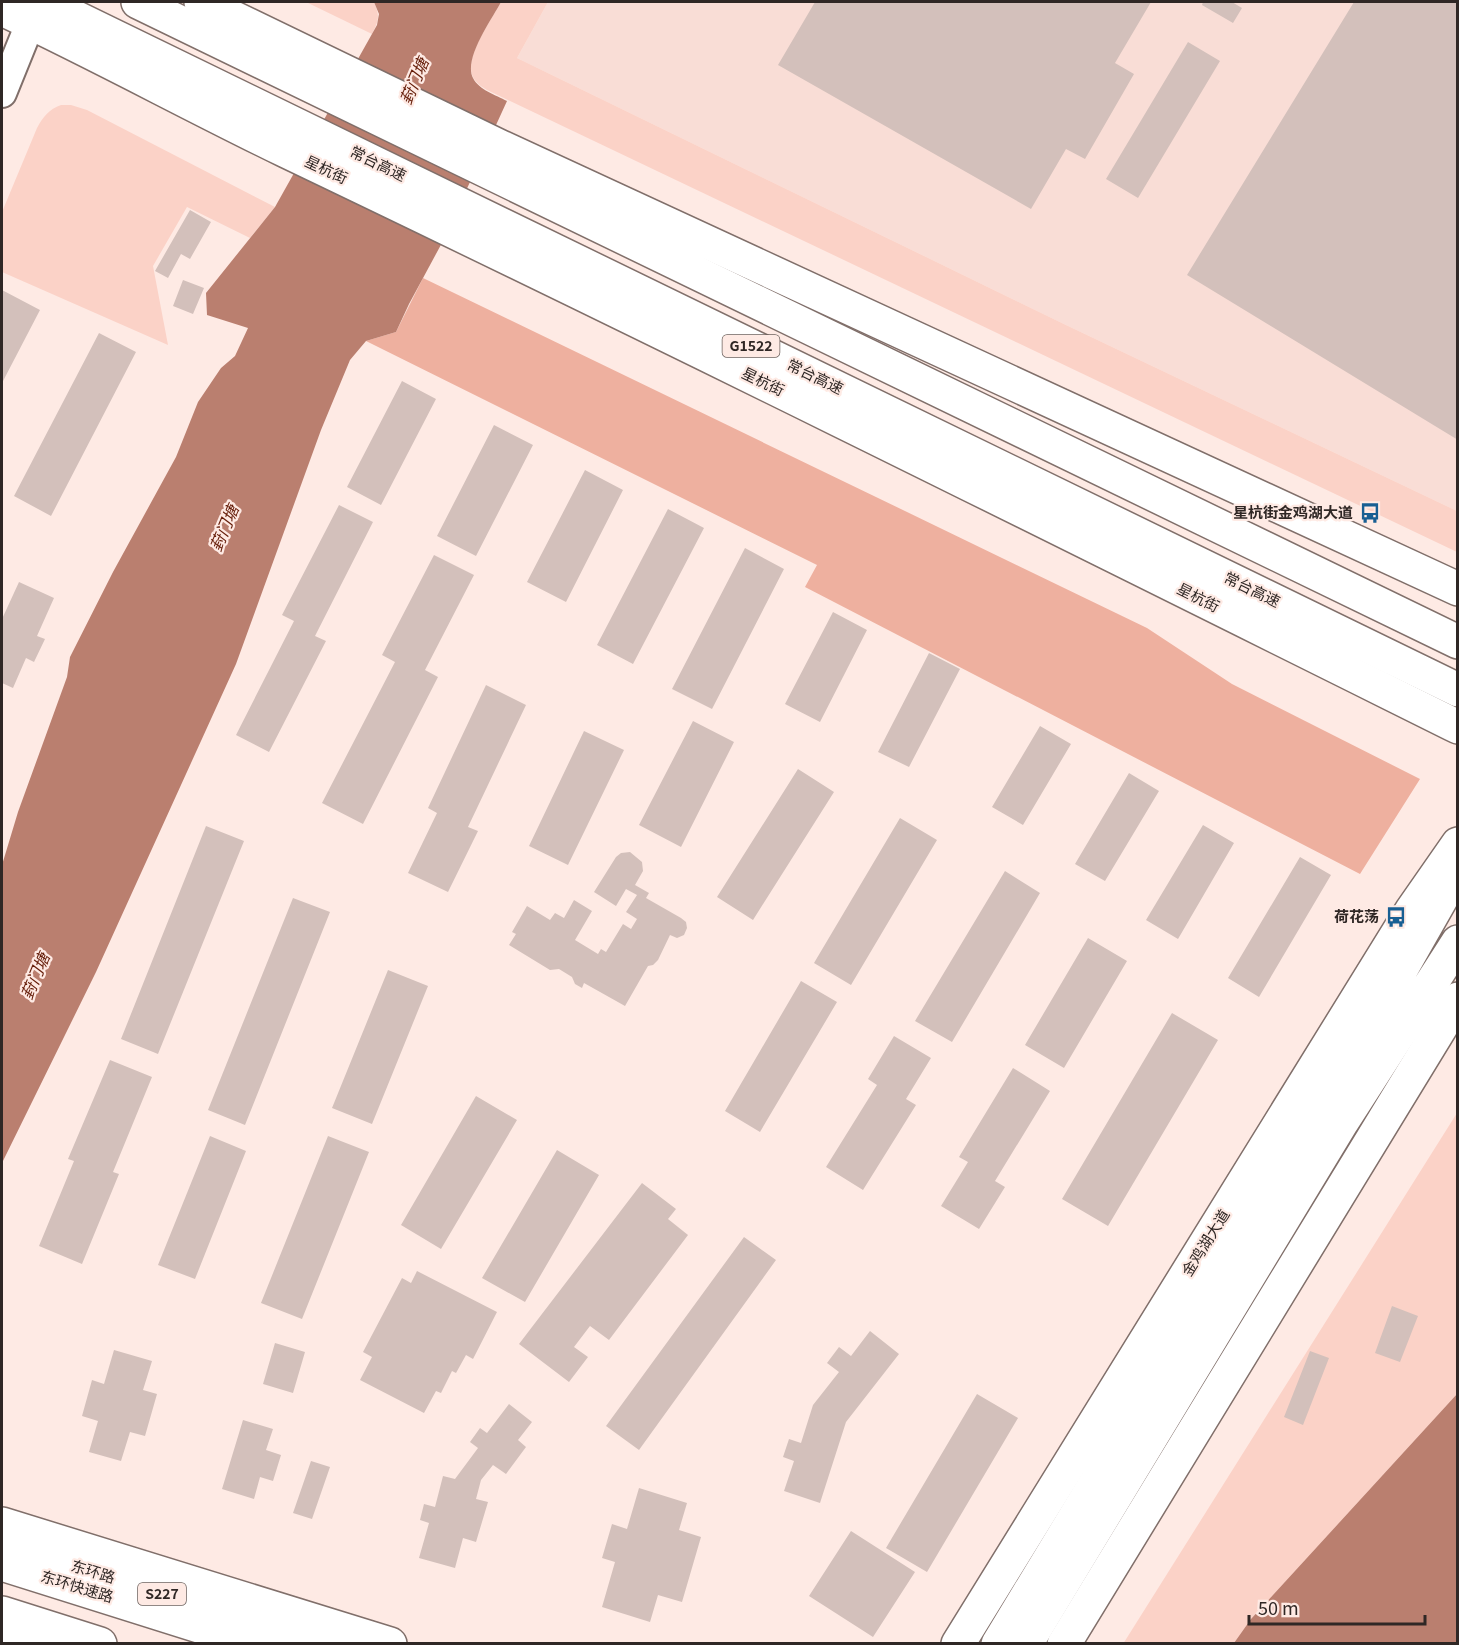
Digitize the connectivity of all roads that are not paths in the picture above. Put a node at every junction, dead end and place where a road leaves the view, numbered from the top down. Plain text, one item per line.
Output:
1 (138, 2) edge
2 (201, 2) edge
3 (2, 9) edge
4 (38, 9) edge
5 (2, 93) edge
6 (1458, 589) edge
7 (1458, 642) edge
8 (1458, 690) edge
9 (1458, 727) edge
10 (1458, 844) edge
11 (1458, 869) edge
12 (1458, 942) edge
13 (1458, 999) edge
14 (1332, 1115) junction
15 (2, 1524) edge
16 (2, 1544) edge
17 (2, 1564) edge
18 (2, 1613) edge
19 (2, 1634) edge
20 (31, 1644) edge
21 (100, 1644) edge
22 (256, 1644) edge
23 (323, 1644) edge
24 (390, 1644) edge
25 (958, 1644) edge
26 (998, 1644) edge
27 (1026, 1644) edge
28 (1064, 1644) edge

1 - 7 main road, G1522
2 - 6 main road
3 - 4 main road, 星杭街
4 - 5 main road
4 - 8 main road, 常台高速 / G1522
4 - 9 main road, 星杭街
10 - 25 main road, 金鸡湖大道
11 - 14 main road
12 - 14 main road
13 - 28 main road
14 - 26 main road
14 - 27 main road
15 - 24 main road
16 - 23 main road, 东环路 / S227
17 - 22 main road, 东环快速路
18 - 21 main road
19 - 20 main road

